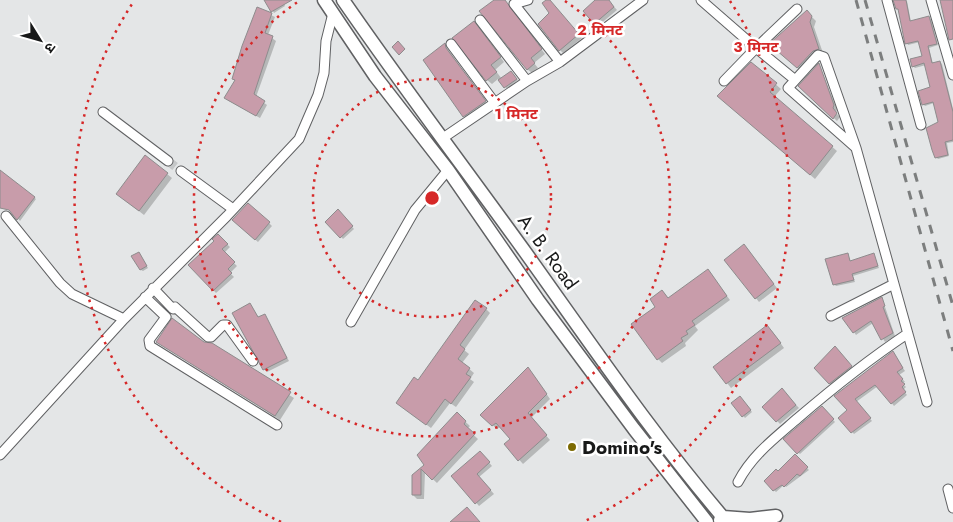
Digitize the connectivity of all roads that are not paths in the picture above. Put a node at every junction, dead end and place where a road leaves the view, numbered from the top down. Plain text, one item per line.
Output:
1 (324, 0) edge
2 (343, 0) edge
3 (528, 0) edge
4 (643, 0) edge
5 (700, 0) edge
6 (887, 0) edge
7 (931, 0) edge
8 (797, 9) dead end
9 (333, 13) junction
10 (480, 20) dead end
11 (360, 24) junction
12 (346, 33) junction
13 (451, 44) dead end
14 (756, 48) junction
15 (560, 62) junction
16 (953, 75) edge
17 (794, 79) junction
18 (527, 81) junction
19 (724, 81) dead end
20 (495, 103) junction
21 (103, 112) dead end
22 (921, 125) dead end
23 (443, 138) junction
24 (856, 148) junction
25 (168, 161) tunnel mouth
26 (181, 170) tunnel mouth
27 (448, 170) junction
28 (233, 210) junction
29 (6, 216) dead end
30 (894, 284) junction
31 (153, 288) junction
32 (145, 297) junction
33 (831, 316) dead end
34 (124, 319) junction
35 (351, 322) dead end
36 (907, 334) junction
37 (253, 361) dead end
38 (927, 402) dead end
39 (278, 425) dead end
40 (0, 455) edge
41 (738, 482) dead end
42 (948, 489) dead end
43 (953, 508) edge
44 (722, 520) edge
45 (707, 522) edge
46 (772, 522) edge

1 - 9 main road, A. B. Road
2 - 11 main road, A. B. Road
3 - 15 street
4 - 15 street
5 - 14 street
6 - 22 street
7 - 16 street
8 - 14 street
9 - 12 main road, A. B. Road
9 - 28 street
10 - 18 street
11 - 12 main road
11 - 23 main road, A. B. Road
12 - 27 main road, A. B. Road
13 - 20 street
14 - 17 street
14 - 19 street
15 - 18 street
17 - 24 street
17 - 24 street
18 - 20 street
20 - 23 street
21 - 25 street
23 - 44 main road, A. B. Road
24 - 30 street
26 - 28 street
27 - 35 street
27 - 45 main road, A. B. Road
28 - 31 street
29 - 34 street
30 - 33 street
30 - 36 street
31 - 32 street
31 - 37 street
32 - 34 street
32 - 39 street
34 - 40 street
36 - 38 street
36 - 41 street
42 - 43 street
44 - 46 main road

